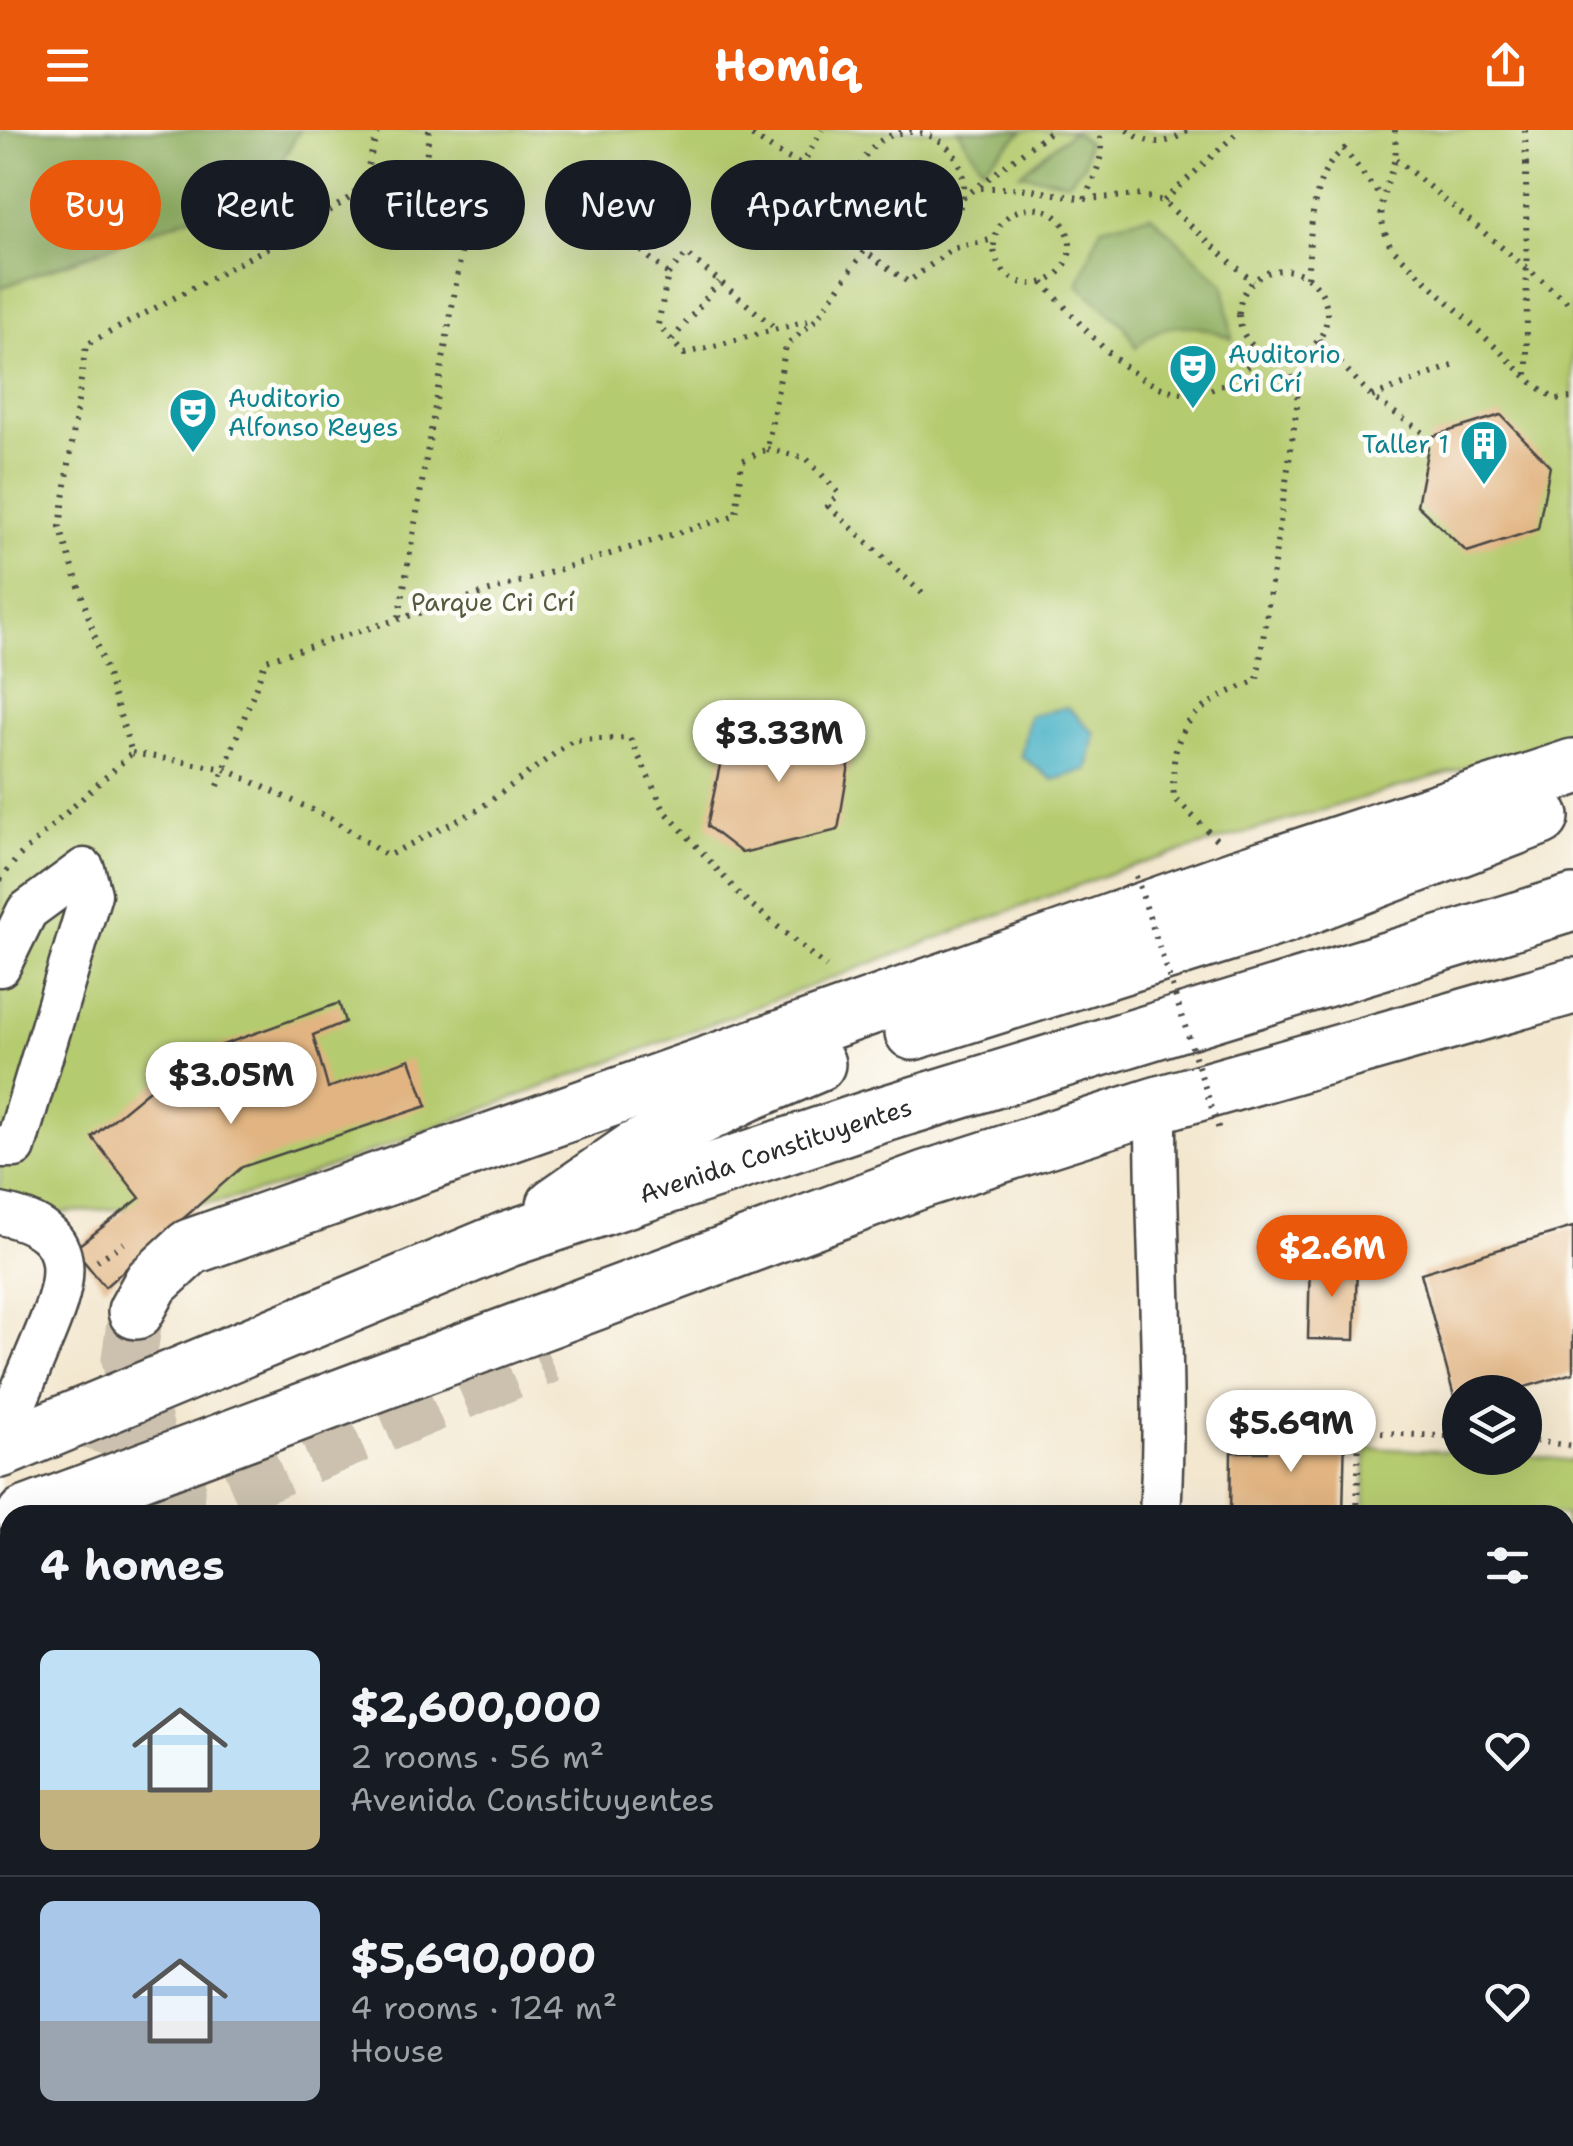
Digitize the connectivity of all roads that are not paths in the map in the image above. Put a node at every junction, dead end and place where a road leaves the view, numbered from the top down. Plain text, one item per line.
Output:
1 (1570, 768) edge
2 (1573, 904) edge
3 (0, 966) edge
4 (1573, 986) edge
5 (1156, 1105) junction
6 (0, 1147) edge
7 (979, 1162) junction
8 (0, 1214) edge
9 (508, 1238) junction
10 (136, 1311) tunnel mouth
11 (549, 1356) tunnel mouth
12 (0, 1441) edge
13 (0, 1450) edge
14 (89, 1502) edge
15 (1160, 1505) edge

1 - 9 highway
1 - 10 highway
2 - 9 highway, Avenida Constituyentes
3 - 6 street
4 - 5 highway
5 - 7 highway
5 - 15 street
7 - 11 highway
7 - 14 highway
8 - 12 street
9 - 13 highway, Avenida Constituyentes

